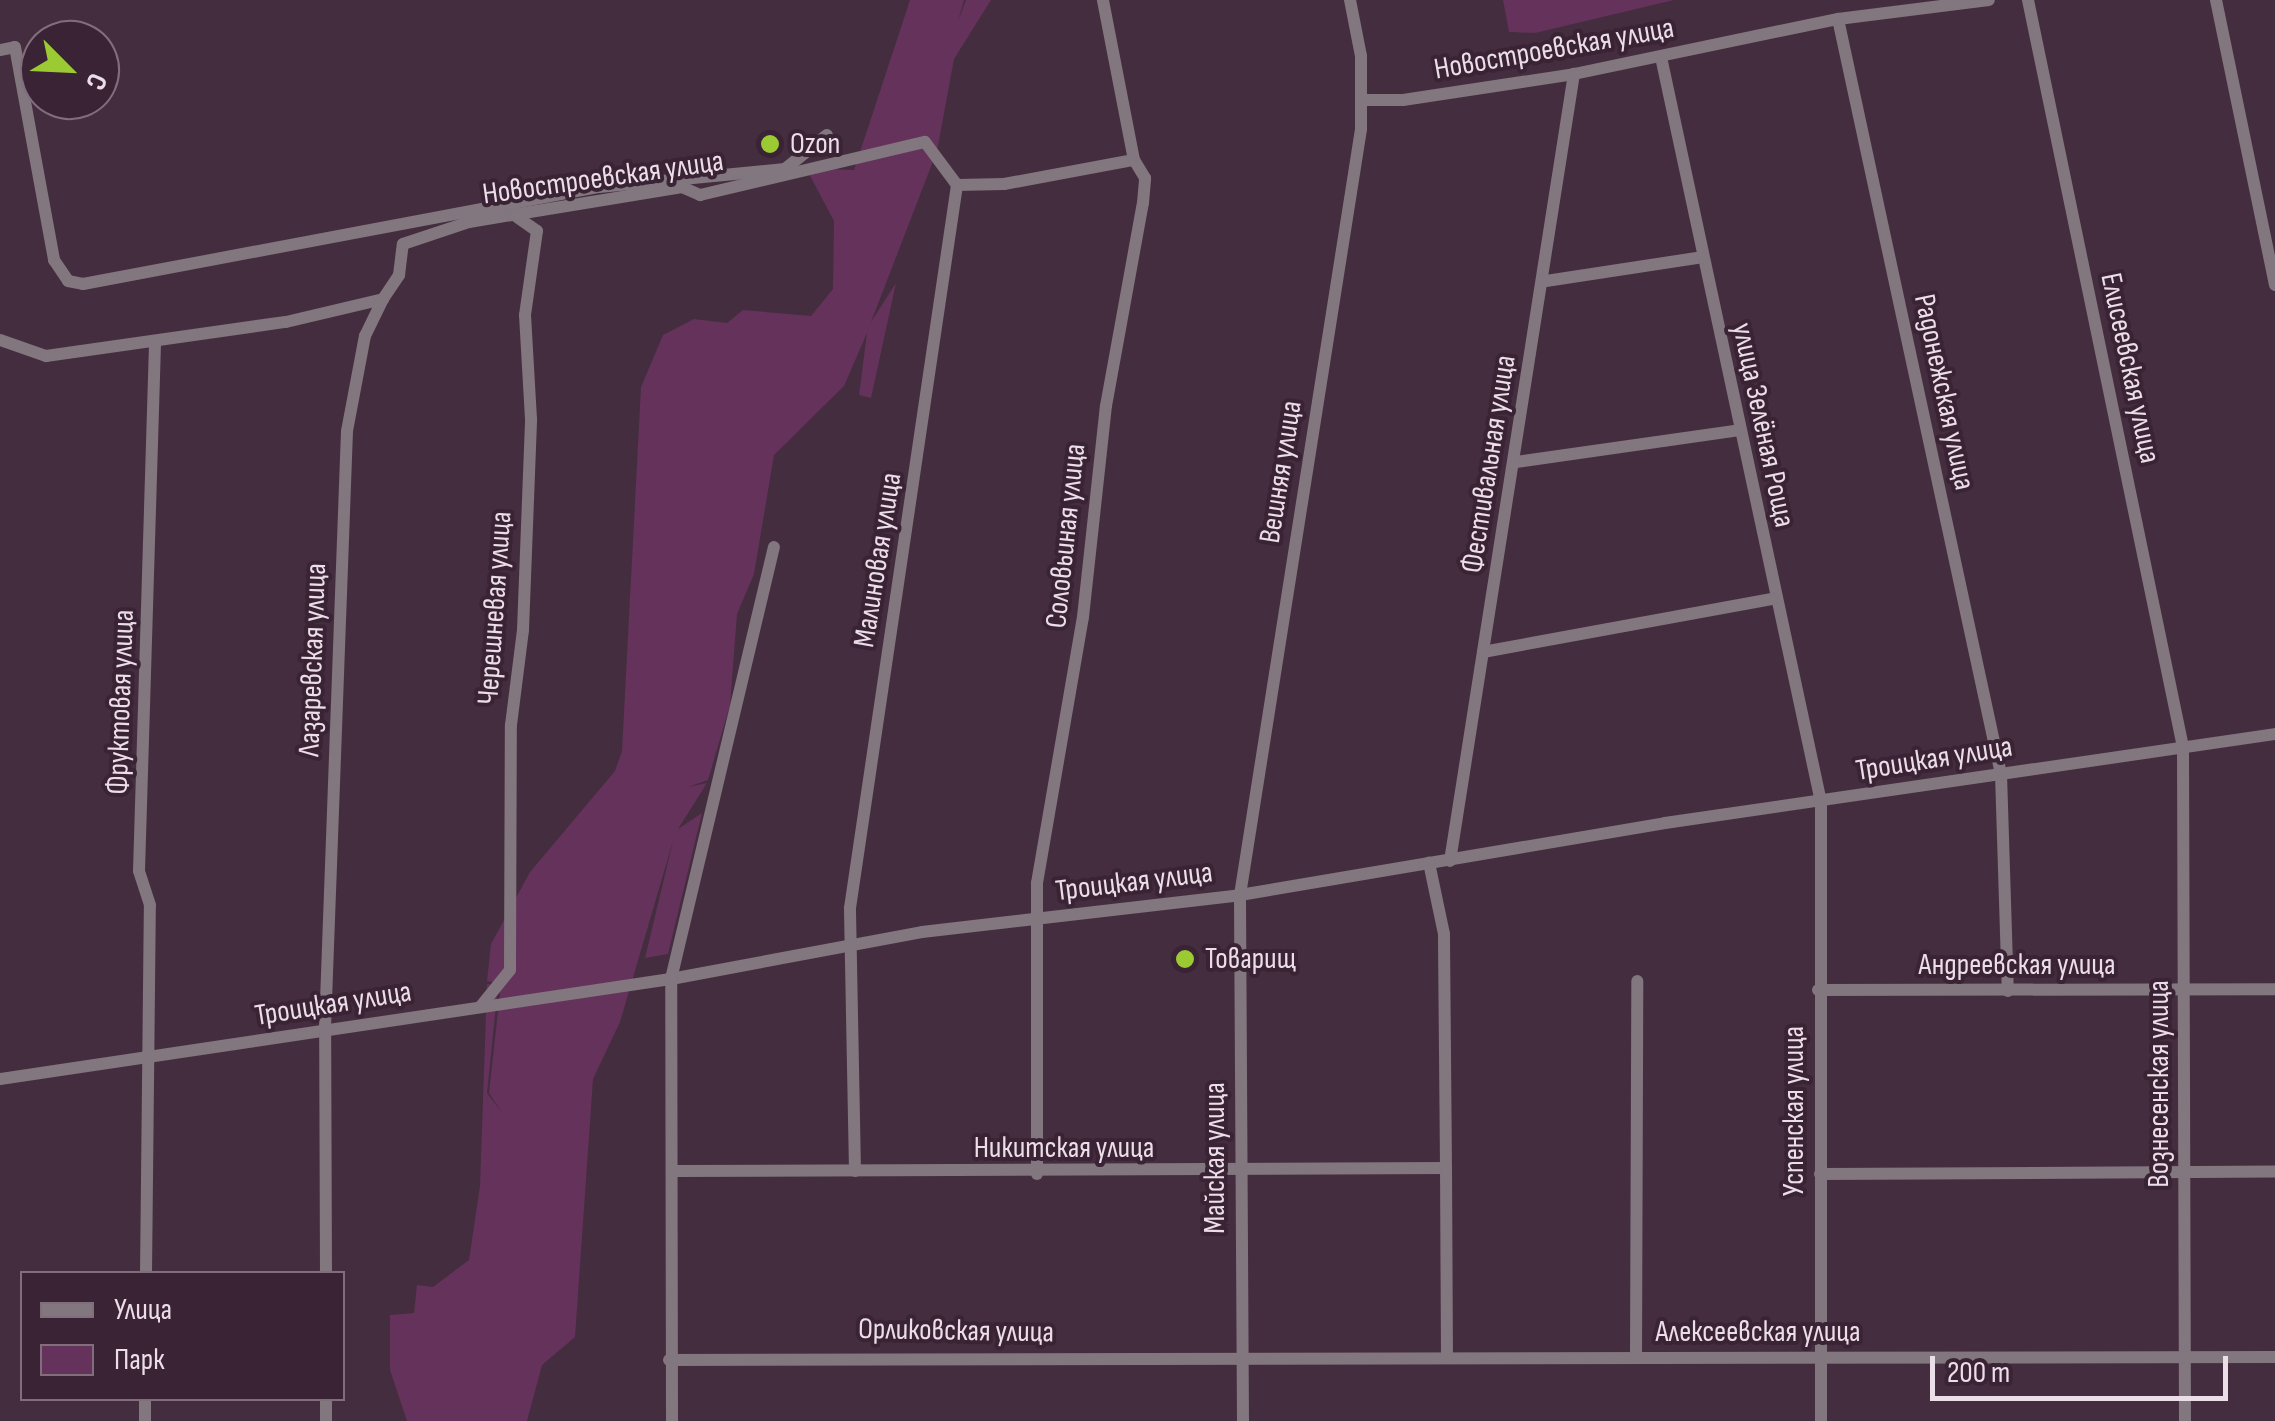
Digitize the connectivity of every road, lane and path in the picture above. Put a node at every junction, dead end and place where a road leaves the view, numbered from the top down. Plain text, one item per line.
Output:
1 (1103, 0) edge
2 (1350, 0) edge
3 (1989, 0) edge
4 (2028, 0) edge
5 (2216, 0) edge
6 (1838, 20) junction
7 (0, 50) edge
8 (1662, 57) junction
9 (1574, 74) junction
10 (1363, 100) junction
11 (827, 135) dead end
12 (1134, 160) junction
13 (957, 185) junction
14 (512, 214) junction
15 (1703, 258) junction
16 (1546, 281) junction
17 (2275, 285) edge
18 (383, 299) junction
19 (0, 340) edge
20 (155, 345) junction
21 (1740, 430) junction
22 (1516, 462) junction
23 (774, 546) dead end
24 (1772, 600) junction
25 (1484, 652) junction
26 (2275, 734) edge
27 (2183, 747) junction
28 (2002, 774) junction
29 (1820, 802) junction
30 (1450, 861) junction
31 (1430, 864) junction
32 (1240, 895) junction
33 (1036, 920) junction
34 (852, 944) junction
35 (671, 979) junction
36 (1637, 981) dead end
37 (2275, 988) edge
38 (2184, 989) junction
39 (1818, 990) junction
40 (2008, 990) junction
41 (481, 1006) junction
42 (326, 1028) junction
43 (148, 1059) junction
44 (0, 1079) edge
45 (1446, 1168) junction
46 (855, 1171) junction
47 (675, 1172) junction
48 (2184, 1172) junction
49 (2275, 1172) edge
50 (1240, 1173) junction
51 (1037, 1174) junction
52 (1820, 1174) junction
53 (146, 1271) edge
54 (326, 1271) edge
55 (1447, 1354) junction
56 (1822, 1356) junction
57 (2185, 1357) junction
58 (2275, 1357) edge
59 (1636, 1358) junction
60 (1242, 1359) junction
61 (669, 1360) junction
62 (672, 1421) edge
63 (1243, 1421) edge
64 (1822, 1421) edge
65 (2185, 1421) edge

1 - 12 street
2 - 10 street, Вешняя улица
3 - 6 street, Новостроевская улица
4 - 27 street, Елисеевская улица
5 - 17 street
6 - 8 street, Новостроевская улица
6 - 28 street, Радонежская улица
7 - 11 street
8 - 9 street, Новостроевская улица
8 - 15 street, улица Зелёная Роща
9 - 10 street, Новостроевская улица
9 - 16 street, Фестивальная улица
10 - 32 street, Вешняя улица
12 - 13 street
12 - 33 street, Соловьиная улица
13 - 14 street, Новостроевская улица
13 - 34 street, Малиновая улица
14 - 18 street, Новостроевская улица
14 - 41 street, Черешневая улица
15 - 16 street
15 - 21 street, улица Зелёная Роща
16 - 22 street, Фестивальная улица
18 - 20 street
18 - 42 street, Лазаревская улица
19 - 20 street
20 - 43 street, Фруктовая улица
21 - 22 street
21 - 24 street, улица Зелёная Роща
22 - 25 street, Фестивальная улица
23 - 35 street
24 - 25 street
24 - 29 street, улица Зелёная Роща
25 - 30 street, Фестивальная улица
26 - 27 street, Троицкая улица
27 - 28 street, Троицкая улица
27 - 38 street, Вознесенская улица
28 - 29 street, Троицкая улица
28 - 40 street, Радонежская улица
29 - 30 street, Троицкая улица
29 - 39 street, Успенская улица
30 - 31 street, Троицкая улица
31 - 32 street, Троицкая улица
31 - 45 street
32 - 33 street, Троицкая улица
32 - 50 street, Майская улица
33 - 34 street, Троицкая улица
33 - 51 street, Соловьиная улица
34 - 35 street, Троицкая улица
34 - 46 street, Малиновая улица
35 - 41 street, Троицкая улица
35 - 47 street
36 - 59 street
37 - 38 street, Андреевская улица
38 - 40 street, Андреевская улица
38 - 48 street, Вознесенская улица
39 - 40 street, Андреевская улица
39 - 52 street, Успенская улица
41 - 42 street, Троицкая улица
42 - 43 street, Троицкая улица
42 - 54 street, Лазаревская улица
43 - 44 street, Троицкая улица
43 - 53 street, Фруктовая улица
45 - 50 street, Никитская улица
45 - 55 street
46 - 47 street, Никитская улица
46 - 51 street, Никитская улица
47 - 61 street
48 - 49 street
48 - 52 street
48 - 57 street, Вознесенская улица
50 - 51 street, Никитская улица
50 - 60 street, Майская улица
52 - 56 street, Успенская улица
55 - 59 street, Алексеевская улица
55 - 60 street, Алексеевская улица
56 - 57 street, Алексеевская улица
56 - 59 street, Алексеевская улица
56 - 64 street, Успенская улица
57 - 58 street, Алексеевская улица
57 - 65 street, Вознесенская улица
60 - 61 street, Орликовская улица
60 - 63 street, Майская улица
61 - 62 street

